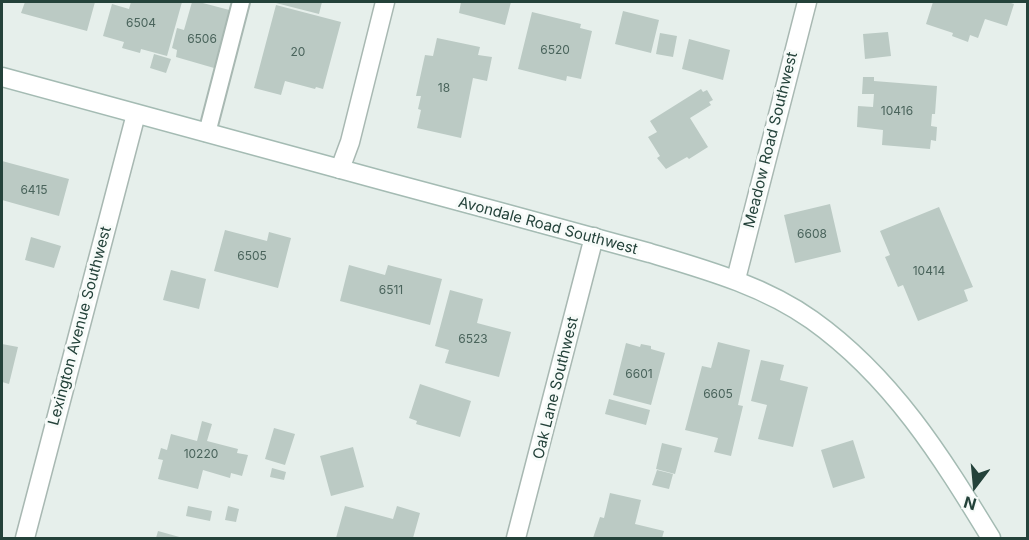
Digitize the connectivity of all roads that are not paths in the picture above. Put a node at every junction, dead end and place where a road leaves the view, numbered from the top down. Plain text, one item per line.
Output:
1 (241, 2) edge
2 (386, 2) edge
3 (807, 2) edge
4 (2, 77) edge
5 (136, 114) junction
6 (207, 133) junction
7 (340, 169) junction
8 (594, 237) junction
9 (736, 279) junction
10 (25, 538) edge
11 (516, 538) edge
12 (991, 538) edge

1 - 6 lane
2 - 7 street
3 - 9 street, Meadow Road Southwest
4 - 5 street, Avondale Road Southwest
5 - 6 street, Avondale Road Southwest
5 - 10 street, Lexington Avenue Southwest
6 - 7 street, Avondale Road Southwest
7 - 8 street, Avondale Road Southwest
8 - 9 street, Avondale Road Southwest
8 - 11 street, Oak Lane Southwest
9 - 12 street, Avondale Road Southwest

